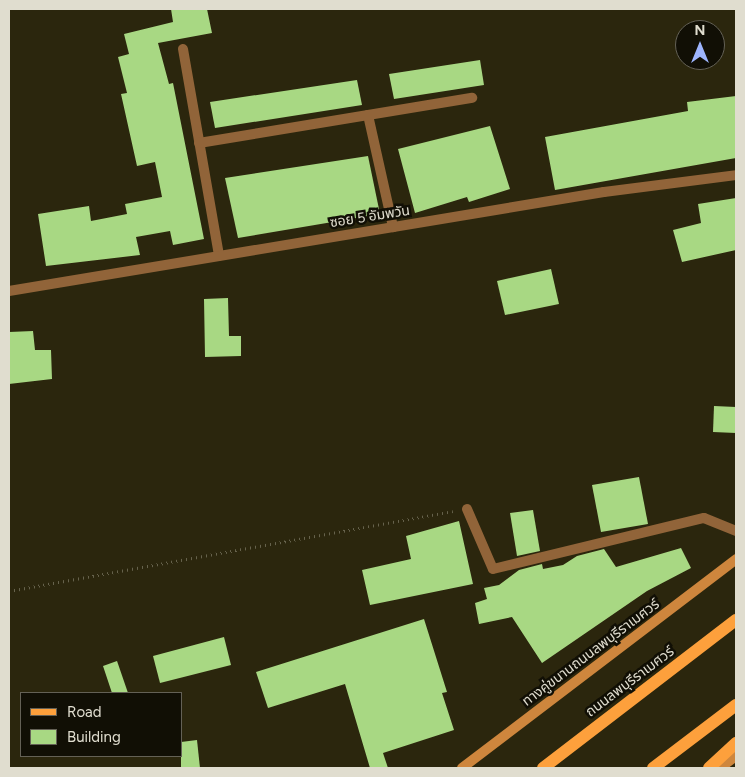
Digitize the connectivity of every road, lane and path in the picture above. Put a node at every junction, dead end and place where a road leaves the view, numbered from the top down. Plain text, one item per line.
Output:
1 (183, 49) dead end
2 (472, 98) dead end
3 (368, 115) junction
4 (199, 143) junction
5 (736, 175) edge
6 (393, 228) junction
7 (219, 256) junction
8 (9, 291) edge
9 (467, 509) joint
10 (736, 531) edge
11 (736, 559) edge
12 (9, 591) edge
13 (736, 620) edge
14 (736, 705) edge
15 (736, 743) edge
16 (736, 756) edge
17 (462, 768) edge
18 (543, 768) edge
19 (653, 768) edge
20 (709, 768) edge
21 (720, 768) edge

1 - 4 street
2 - 3 street
3 - 4 street
3 - 6 street
4 - 7 street
5 - 6 street, ซอย 5 อัมพวัน
6 - 7 street, ซอย 5 อัมพวัน
7 - 8 street, ซอย 5 อัมพวัน
9 - 10 street
9 - 12 path
11 - 17 main road, ทางคู่ขนานถนนลพบุรีราเมศวร์
13 - 18 main road, ถนนลพบุรีราเมศวร์
14 - 19 main road
15 - 20 main road
16 - 21 main road

